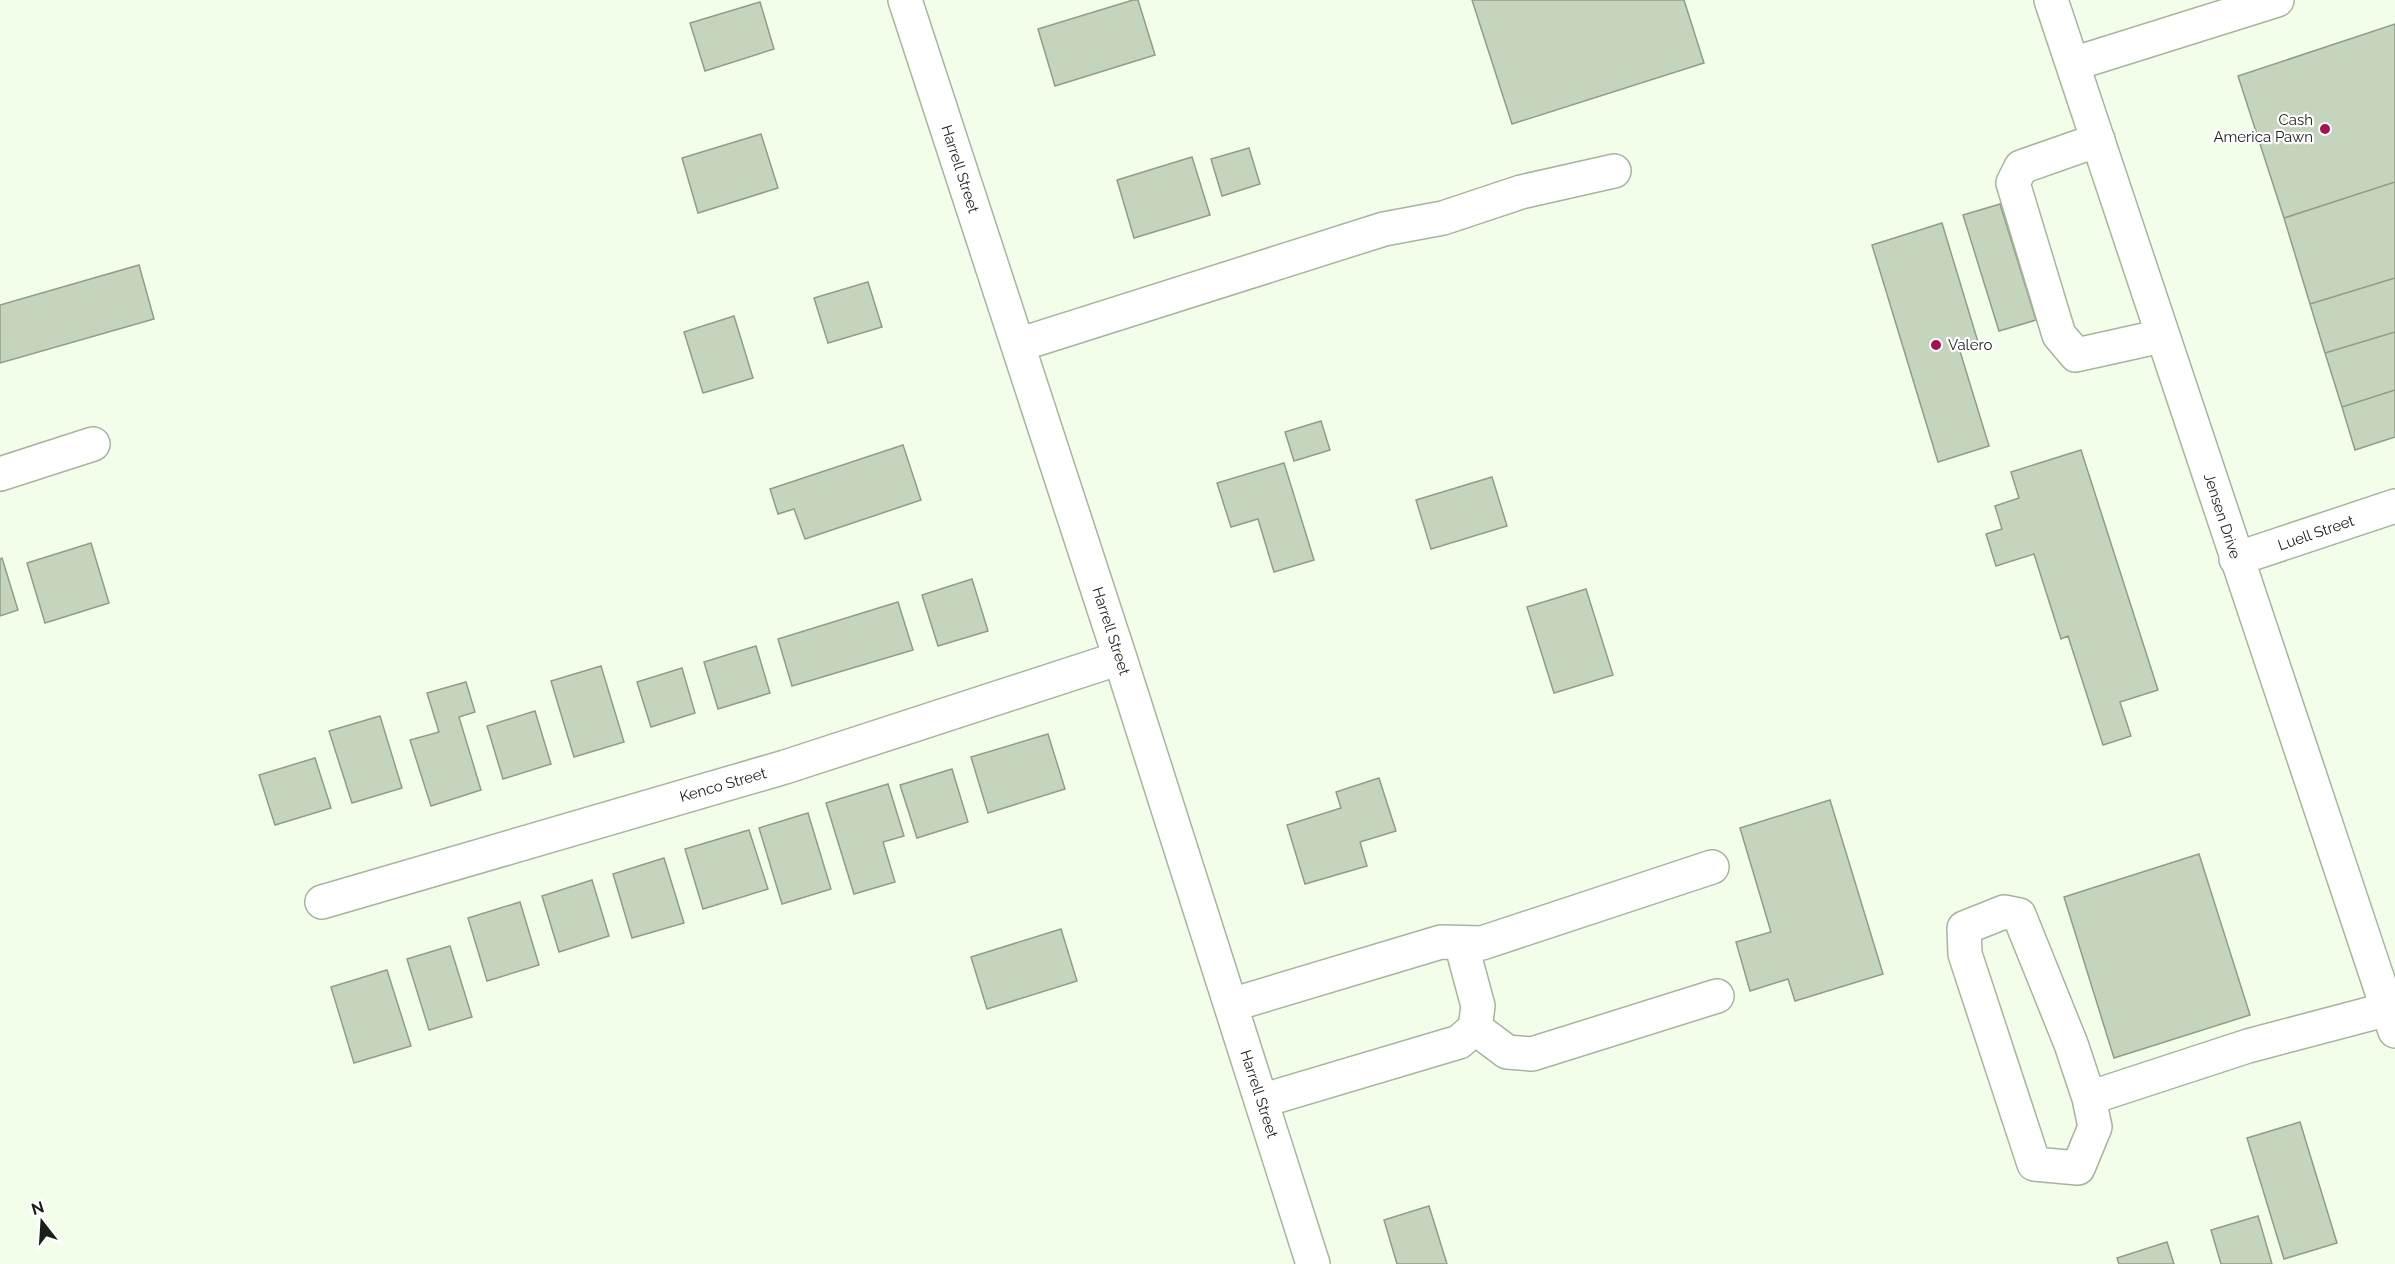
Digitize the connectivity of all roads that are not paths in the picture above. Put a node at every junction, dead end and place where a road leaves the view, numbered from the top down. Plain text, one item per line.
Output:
1 (905, 0) edge
2 (2051, 0) edge
3 (2277, 0) edge
4 (2073, 64) junction
5 (2098, 140) junction
6 (1614, 171) dead end
7 (2162, 336) junction
8 (1018, 345) junction
9 (93, 444) dead end
10 (0, 474) edge
11 (2395, 506) edge
12 (2236, 560) junction
13 (1120, 658) junction
14 (1712, 867) dead end
15 (322, 903) dead end
16 (1461, 943) junction
17 (1717, 996) dead end
18 (1231, 1005) junction
19 (2391, 1020) edge
20 (1475, 1028) junction
21 (2089, 1098) junction
22 (1261, 1101) junction
23 (1313, 1264) edge

1 - 8 street, Harrell Street
2 - 4 street, Jensen Drive
3 - 4 street
4 - 5 street, Jensen Drive
5 - 7 street, Jensen Drive
5 - 7 street
6 - 8 street
7 - 12 street, Jensen Drive
8 - 13 street, Harrell Street
9 - 10 street
11 - 12 street, Luell Street
12 - 19 street, Jensen Drive
13 - 15 street, Kenco Street
13 - 18 street, Harrell Street
14 - 16 street
16 - 18 street
16 - 20 street
17 - 20 street
18 - 22 street, Harrell Street
19 - 21 street
20 - 22 street
21 - 21 street
22 - 23 street, Harrell Street

